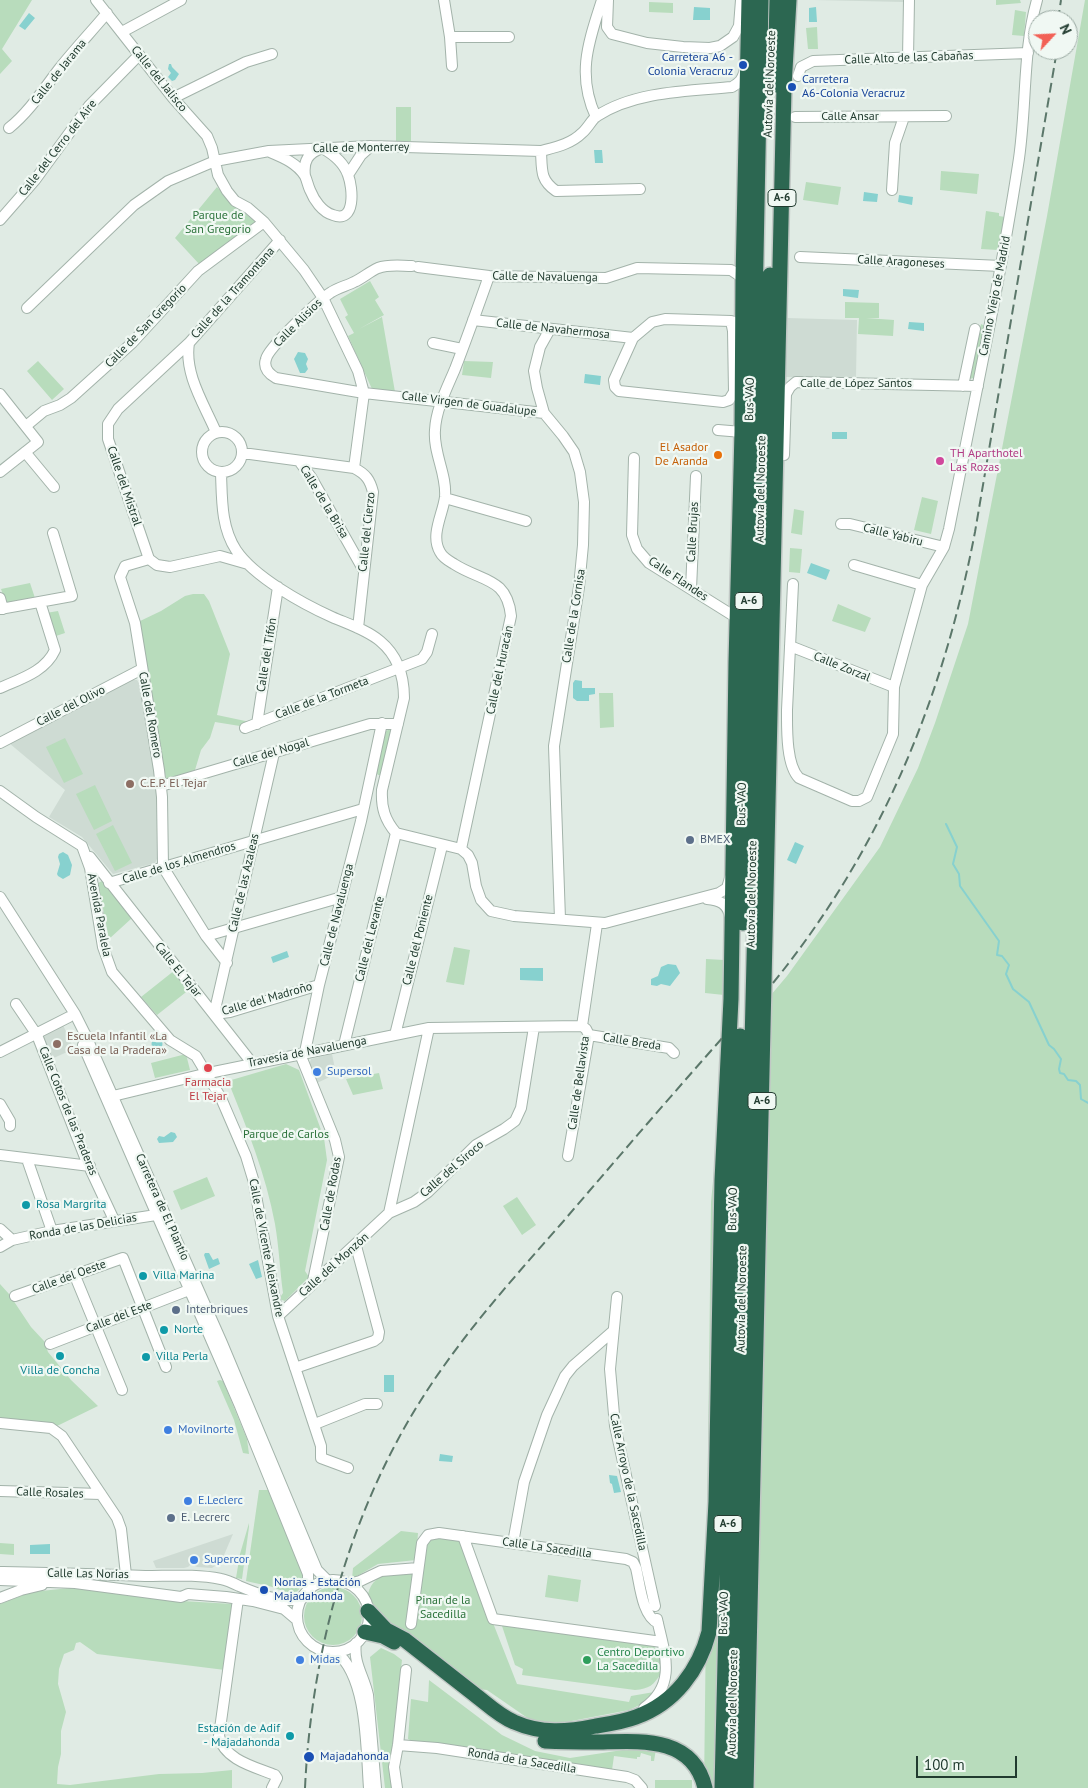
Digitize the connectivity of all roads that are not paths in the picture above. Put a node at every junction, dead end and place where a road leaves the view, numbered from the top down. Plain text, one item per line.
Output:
1 (96, 0) edge
2 (181, 0) edge
3 (444, 0) edge
4 (602, 0) edge
5 (608, 0) edge
6 (741, 0) edge
7 (749, 0) edge
8 (754, 0) edge
9 (761, 0) edge
10 (770, 0) edge
11 (777, 0) edge
12 (789, 0) edge
13 (909, 0) edge
14 (106, 12) junction
15 (122, 32) junction
16 (509, 36) dead end
17 (450, 37) junction
18 (1028, 53) joint
19 (272, 54) dead end
20 (139, 55) junction
21 (908, 58) junction
22 (747, 59) junction
23 (452, 66) dead end
24 (798, 76) dead end
25 (732, 87) junction
26 (173, 98) junction
27 (746, 102) junction
28 (596, 116) junction
29 (946, 116) dead end
30 (796, 117) dead end
31 (904, 117) junction
32 (758, 123) junction
33 (9, 128) dead end
34 (372, 146) junction
35 (322, 148) junction
36 (269, 151) junction
37 (541, 151) junction
38 (215, 161) junction
39 (348, 175) junction
40 (305, 176) junction
41 (640, 189) dead end
42 (892, 190) dead end
43 (0, 220) edge
44 (264, 222) junction
45 (280, 240) junction
46 (800, 257) dead end
47 (1002, 266) junction
48 (415, 267) joint
49 (737, 274) junction
50 (489, 276) junction
51 (323, 298) junction
52 (27, 308) dead end
53 (473, 320) junction
54 (737, 323) junction
55 (550, 329) junction
56 (975, 329) dead end
57 (767, 332) junction
58 (633, 338) junction
59 (189, 343) junction
60 (433, 343) dead end
61 (462, 349) junction
62 (167, 363) junction
63 (189, 369) junction
64 (963, 386) junction
65 (978, 386) junction
66 (364, 393) junction
67 (0, 394) edge
68 (394, 396) joint
69 (442, 402) junction
70 (544, 413) junction
71 (26, 426) junction
72 (718, 430) dead end
73 (216, 432) junction
74 (742, 432) junction
75 (26, 452) junction
76 (242, 454) junction
77 (784, 455) joint
78 (634, 458) dead end
79 (299, 461) junction
80 (354, 468) junction
81 (0, 472) edge
82 (221, 473) junction
83 (696, 476) dead end
84 (54, 487) dead end
85 (445, 498) junction
86 (526, 521) dead end
87 (841, 524) dead end
88 (53, 533) dead end
89 (231, 540) junction
90 (944, 547) junction
91 (220, 556) junction
92 (149, 559) junction
93 (248, 564) junction
94 (854, 565) dead end
95 (363, 570) junction
96 (793, 584) dead end
97 (922, 585) junction
98 (278, 587) junction
99 (691, 589) junction
100 (40, 602) junction
101 (737, 602) junction
102 (1, 605) edge
103 (722, 608) junction
104 (737, 618) junction
105 (358, 628) junction
106 (432, 634) dead end
107 (790, 646) junction
108 (806, 652) junction
109 (790, 667) junction
110 (400, 668) junction
111 (142, 669) junction
112 (0, 688) edge
113 (894, 688) junction
114 (771, 706) junction
115 (382, 723) junction
116 (256, 724) junction
117 (398, 724) junction
118 (245, 728) dead end
119 (0, 743) edge
120 (274, 752) junction
121 (370, 778) junction
122 (384, 782) junction
123 (161, 786) junction
124 (0, 791) edge
125 (734, 804) junction
126 (363, 809) junction
127 (396, 833) junction
128 (254, 841) junction
129 (82, 846) junction
130 (442, 846) junction
131 (461, 849) junction
132 (163, 867) junction
133 (107, 880) junction
134 (91, 881) junction
135 (342, 897) junction
136 (0, 898) edge
137 (704, 898) junction
138 (0, 910) edge
139 (560, 918) junction
140 (597, 924) junction
141 (234, 928) junction
142 (206, 936) junction
143 (732, 941) junction
144 (227, 963) junction
145 (319, 985) junction
146 (16, 1004) dead end
147 (214, 1014) junction
148 (70, 1017) junction
149 (503, 1027) joint
150 (534, 1027) junction
151 (428, 1028) junction
152 (585, 1031) junction
153 (36, 1034) junction
154 (395, 1035) junction
155 (344, 1045) junction
156 (0, 1052) edge
157 (303, 1053) junction
158 (674, 1053) dead end
159 (252, 1063) junction
160 (206, 1074) junction
161 (738, 1079) junction
162 (113, 1096) junction
163 (0, 1104) edge
164 (10, 1126) dead end
165 (0, 1155) edge
166 (568, 1156) dead end
167 (26, 1159) junction
168 (90, 1166) junction
169 (389, 1213) junction
170 (156, 1214) junction
171 (114, 1220) junction
172 (0, 1229) edge
173 (52, 1231) junction
174 (12, 1240) junction
175 (356, 1246) junction
176 (0, 1247) edge
177 (75, 1276) junction
178 (313, 1282) junction
179 (189, 1290) junction
180 (15, 1296) dead end
181 (617, 1297) dead end
182 (143, 1308) junction
183 (278, 1316) junction
184 (96, 1326) junction
185 (612, 1332) junction
186 (50, 1344) dead end
187 (166, 1367) dead end
188 (295, 1368) junction
189 (122, 1390) dead end
190 (377, 1404) dead end
191 (718, 1408) junction
192 (0, 1423) edge
193 (314, 1424) junction
194 (348, 1468) dead end
195 (0, 1491) edge
196 (101, 1494) junction
197 (716, 1502) junction
198 (463, 1536) junction
199 (513, 1543) junction
200 (418, 1568) junction
201 (0, 1572) edge
202 (126, 1575) junction
203 (175, 1576) junction
204 (371, 1576) junction
205 (187, 1577) junction
206 (0, 1580) edge
207 (328, 1581) junction
208 (51, 1582) junction
209 (349, 1584) junction
210 (308, 1590) junction
211 (188, 1594) junction
212 (174, 1595) junction
213 (0, 1598) edge
214 (238, 1599) junction
215 (302, 1599) junction
216 (366, 1604) junction
217 (297, 1620) junction
218 (658, 1623) junction
219 (411, 1624) dead end
220 (361, 1638) junction
221 (662, 1642) junction
222 (336, 1652) junction
223 (406, 1670) dead end
224 (612, 1723) junction
225 (398, 1745) junction
226 (272, 1788) edge
227 (369, 1788) edge
228 (376, 1788) edge
229 (398, 1788) edge
230 (642, 1788) edge
231 (705, 1788) edge
232 (712, 1788) edge
233 (722, 1788) edge
234 (734, 1788) edge
235 (746, 1788) edge

1 - 14 street, Calle del Jalisco
2 - 15 street
3 - 17 street
4 - 28 street
5 - 6 street
7 - 22 highway
8 - 32 highway
9 - 32 highway, Autovía del Noroeste / A-6
10 - 57 highway
11 - 57 highway, Bus-VAO
12 - 114 highway, Autovía del Noroeste / A-6
13 - 21 street
14 - 15 street, Calle del Jalisco
14 - 33 street, Calle de Jarama
15 - 20 street, Calle del Jalisco
16 - 17 street
17 - 23 street
18 - 21 street, Calle Alto de las Cabañas
18 - 47 street, Camino Viejo de Madrid
19 - 26 street
20 - 26 street, Calle del Jalisco
20 - 43 street, Calle del Cerro del Aire
21 - 24 street, Calle Alto de las Cabañas
22 - 25 street
22 - 27 highway
25 - 27 street
25 - 28 street, Calle de Monterrey
26 - 38 street, Calle del Jalisco
27 - 49 highway
28 - 37 street, Calle de Monterrey
29 - 31 street, Calle Ansar
30 - 31 street, Calle Ansar
31 - 42 street
32 - 161 highway, Autovía del Noroeste / A-6
34 - 35 street, Calle de Monterrey
34 - 37 street, Calle de Monterrey
34 - 39 street
35 - 36 street, Calle de Monterrey
35 - 39 street
35 - 40 street
36 - 38 street, Calle de Monterrey
36 - 40 street
37 - 41 street
38 - 44 street, Calle del Jalisco
38 - 52 street, Calle de Monterrey
39 - 40 street
44 - 45 street, Calle del Jalisco
44 - 71 street, Calle de San Gregorio
45 - 51 street, Calle del Jalisco
45 - 59 street, Calle de la Tramontana
46 - 47 street, Calle Aragoneses
47 - 65 street, Camino Viejo de Madrid
48 - 50 street, Calle de Navaluenga
48 - 51 street, Calle Alisios
49 - 50 street, Calle de Navaluenga
49 - 54 highway
50 - 53 street, Calle del Huracán
51 - 66 street, Calle del Jalisco
51 - 66 street, Calle Alisios
53 - 55 street, Calle de Navahermosa
53 - 61 street, Calle del Huracán
54 - 58 street
54 - 58 street
54 - 74 highway
55 - 58 street, Calle de Navahermosa
55 - 70 street, Calle de la Cornisa
56 - 64 street
57 - 234 highway, Bus-VAO
59 - 62 street, Calle del Mistral
59 - 63 street, Calle de la Tramontana
60 - 61 street
61 - 69 street, Calle del Huracán
62 - 63 street
62 - 92 street, Calle del Mistral
63 - 73 street, Calle de la Tramontana
64 - 65 street, Calle de López Santos
64 - 77 street, Calle de López Santos
65 - 90 street, Camino Viejo de Madrid
66 - 68 street, Calle Alisios
66 - 80 street
67 - 71 street
68 - 69 street, Calle Virgen de Guadalupe
69 - 70 street, Calle Virgen de Guadalupe
69 - 85 street, Calle del Huracán
70 - 139 street, Calle de la Cornisa
71 - 75 street
72 - 74 street
73 - 76 street
73 - 82 street
74 - 101 highway
75 - 81 street
75 - 84 street
76 - 79 street
76 - 82 street
77 - 114 highway
78 - 99 street, Calle Flandes
79 - 80 street
79 - 95 street, Calle de la Brisa
80 - 95 street, Calle del Cierzo
82 - 89 street
83 - 99 street, Calle Brujas
85 - 86 street
85 - 131 street, Calle del Huracán
87 - 90 street, Calle Yabiru
88 - 100 street
89 - 91 street
89 - 93 street
90 - 97 street, Camino Viejo de Madrid
91 - 92 street
91 - 93 street
92 - 111 street, Calle del Romero
93 - 98 street
94 - 97 street
95 - 105 street, Calle del Cierzo
96 - 107 street
97 - 113 street, Camino Viejo de Madrid
98 - 105 street
98 - 116 street, Calle del Tifón
99 - 103 street, Calle Flandes
100 - 102 street
100 - 112 street
101 - 103 street, Calle Flandes
101 - 104 highway
103 - 104 street, Calle Flandes
104 - 125 highway
105 - 110 street
106 - 110 street
107 - 108 street, Calle Zorzal
107 - 109 street
108 - 109 street
108 - 113 street, Calle Zorzal
109 - 113 street, Camino Viejo de Madrid
110 - 116 street, Calle de la Tormeta
110 - 117 street
111 - 119 street, Calle del Olivo
111 - 123 street, Calle del Romero
114 - 235 highway, Autovía del Noroeste / A-6
115 - 117 street, Calle del Nogal
115 - 120 street, Calle del Nogal
115 - 121 street, Calle de Navaluenga
116 - 118 street, Calle de la Tormeta
117 - 122 street
120 - 123 street, Calle del Nogal
120 - 128 street, Calle de las Azaleas
121 - 122 street
121 - 126 street, Calle de Navaluenga
122 - 127 street
123 - 132 street, Calle del Romero
124 - 129 street
125 - 137 street
125 - 143 highway
126 - 128 street, Calle de los Almendros
126 - 135 street, Calle de Navaluenga
127 - 130 street
127 - 155 street, Calle del Levante
128 - 132 street, Calle de los Almendros
128 - 141 street, Calle de las Azaleas
129 - 133 street, Calle El Tejar
129 - 134 street, Avenida Paralela
130 - 131 street
130 - 154 street, Calle del Poniente
131 - 139 street
132 - 133 street, Calle de los Almendros
132 - 142 street
133 - 134 street
133 - 147 street, Calle El Tejar
134 - 160 street, Avenida Paralela
135 - 141 street
135 - 145 street, Calle de Navaluenga
136 - 162 street, Carretera de El Plantío
137 - 140 street
137 - 143 street
138 - 148 street, Carretera de El Plantío
139 - 140 street
140 - 152 street, Calle de Bellavista
141 - 142 street
141 - 144 street, Calle de las Azaleas
142 - 144 street
143 - 191 highway
144 - 147 street, Calle de las Azaleas
145 - 147 street, Calle del Madroño
145 - 157 street, Calle de Navaluenga
146 - 153 street, Calle Cotos de las Praderas
147 - 159 street, Calle El Tejar
148 - 153 street
148 - 170 street, Carretera de El Plantío
149 - 150 street, Calle Breda
149 - 151 street, Travesía de Navaluenga
150 - 152 street, Calle Breda
150 - 169 street, Calle del Siroco
151 - 154 street, Travesía de Navaluenga
151 - 169 street
152 - 158 street, Calle Breda
152 - 166 street, Calle de Bellavista
153 - 156 street
153 - 168 street, Calle Cotos de las Praderas
154 - 155 street, Travesía de Navaluenga
155 - 157 street, Travesía de Navaluenga
157 - 159 street, Travesía de Navaluenga
157 - 178 street, Calle de Rodas
159 - 160 street, Travesía de Navaluenga
160 - 162 street, Travesía de Navaluenga
160 - 183 street, Calle de Vicente Aleixandre
161 - 191 highway
161 - 233 highway, Autovía del Noroeste / A-6
162 - 207 street, Carretera de El Plantío
163 - 164 street
165 - 167 street
167 - 168 street
167 - 173 street
168 - 171 street, Calle Cotos de las Praderas
169 - 175 street, Calle del Monzón
170 - 171 street, Ronda de las Delicias
170 - 179 street, Carretera de El Plantío
171 - 173 street, Ronda de las Delicias
172 - 174 street, Ronda de las Delicias
173 - 174 street, Ronda de las Delicias
174 - 176 street, Ronda de las Delicias
175 - 178 street, Calle del Monzón
175 - 188 street
177 - 180 street, Calle del Oeste
177 - 182 street, Calle del Oeste
177 - 184 street
178 - 183 street, Calle del Monzón
179 - 182 street, Calle del Este
179 - 210 street, Carretera de El Plantío
181 - 185 street, Calle Arroyo de la Sacedilla
182 - 184 street, Calle del Este
182 - 187 street
183 - 188 street, Calle de Vicente Aleixandre
184 - 186 street, Calle del Este
184 - 189 street
185 - 199 street
185 - 218 street, Calle Arroyo de la Sacedilla
188 - 193 street, Calle de Vicente Aleixandre
190 - 193 street
191 - 197 highway
192 - 196 street
193 - 194 street, Calle de Vicente Aleixandre
195 - 196 street, Calle Rosales
196 - 202 street
197 - 224 highway
197 - 232 highway
198 - 199 street, Calle La Sacedilla
198 - 200 street, Calle La Sacedilla
198 - 221 street
199 - 218 street, Calle La Sacedilla
200 - 204 street
200 - 219 street, Calle La Sacedilla
201 - 202 street, Calle Las Norias
202 - 203 street, Calle Las Norias
203 - 205 street, Calle Las Norias
203 - 212 street
204 - 209 street
204 - 216 street
205 - 211 street
205 - 215 street, Calle Las Norias
206 - 208 street, Calle Las Norias
207 - 209 street
207 - 210 street
208 - 212 street, Calle Las Norias
208 - 213 street
209 - 216 street
210 - 215 street
211 - 212 street, Calle Las Norias
211 - 214 street, Calle Las Norias
214 - 217 street, Calle Las Norias
214 - 226 street
215 - 217 street
216 - 220 street
216 - 224 highway
217 - 222 street
218 - 221 street, Calle Arroyo de la Sacedilla
220 - 222 street
220 - 228 street
220 - 231 highway
221 - 224 street, Calle Arroyo de la Sacedilla
222 - 227 street
223 - 225 street
225 - 229 street
225 - 230 street, Ronda de la Sacedilla

